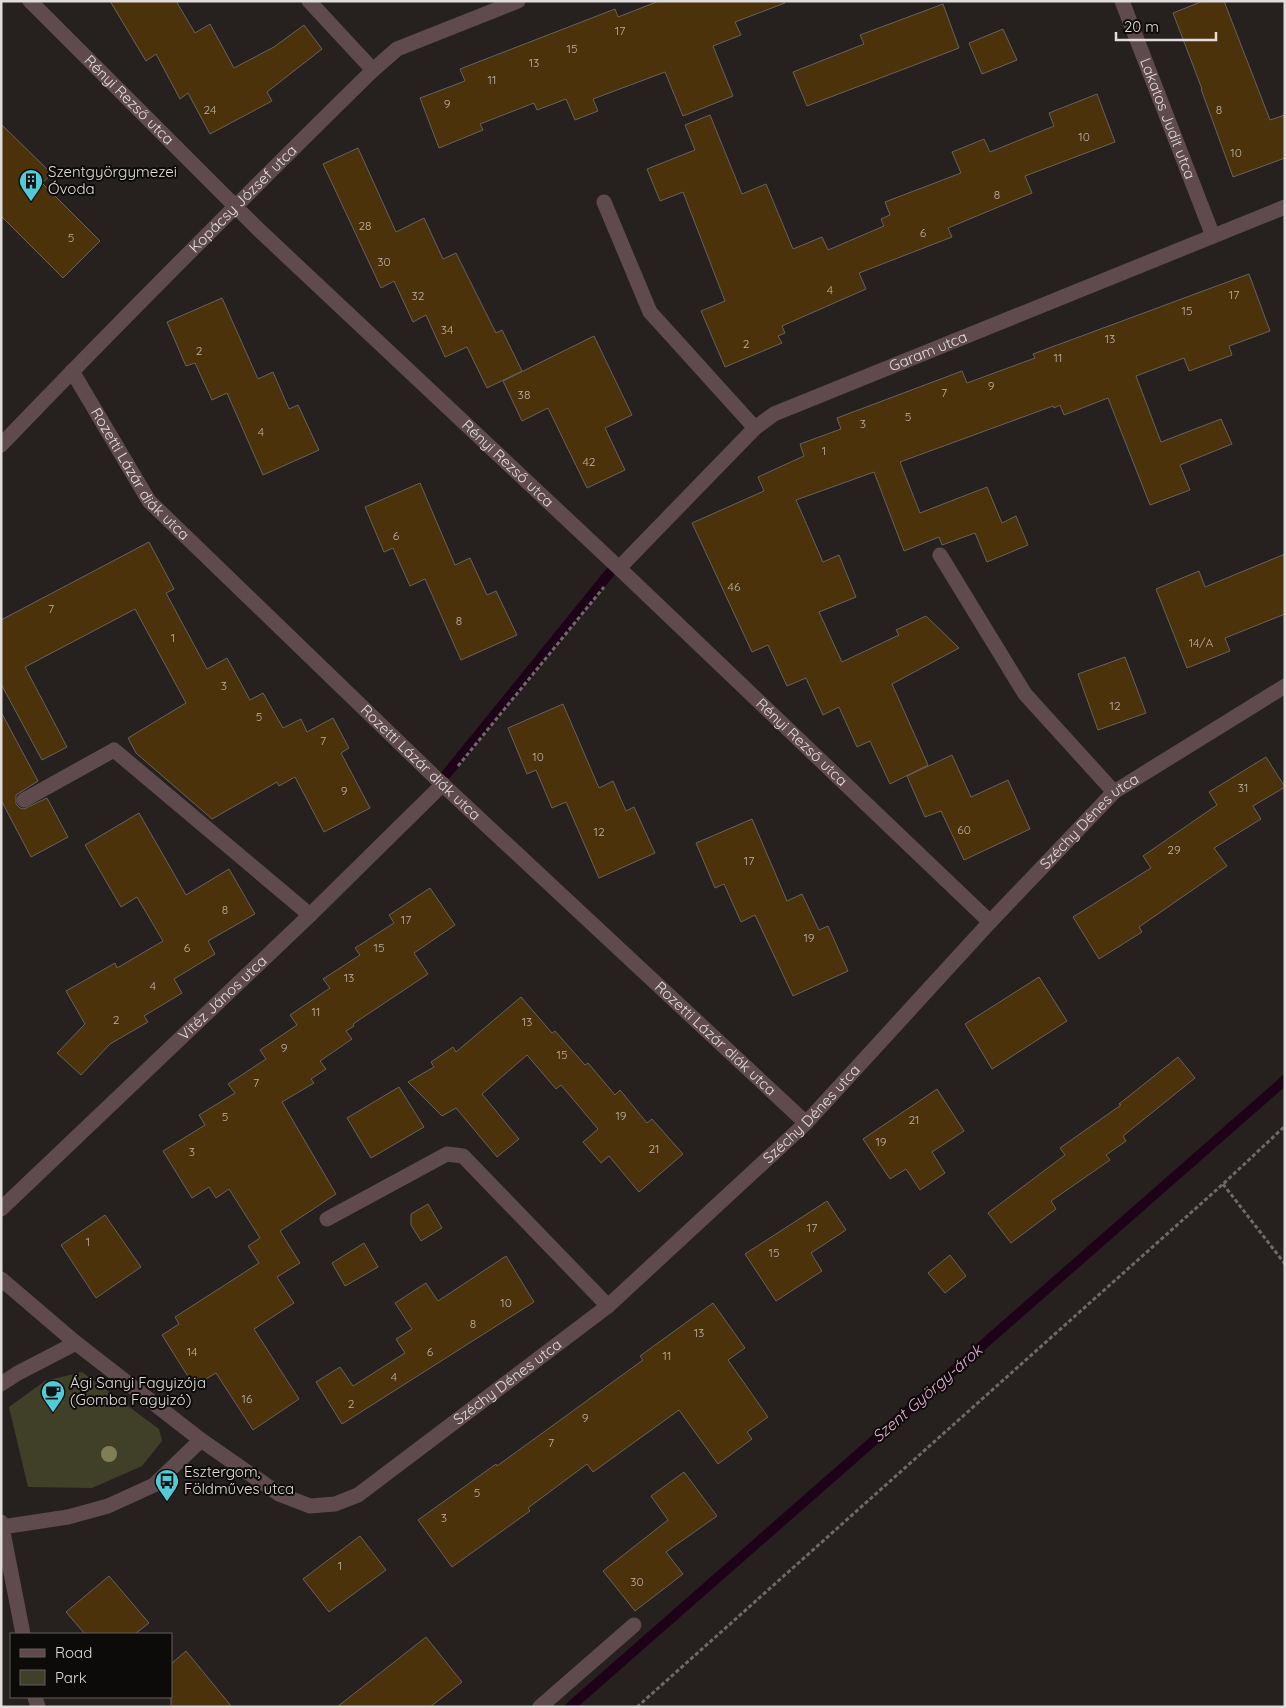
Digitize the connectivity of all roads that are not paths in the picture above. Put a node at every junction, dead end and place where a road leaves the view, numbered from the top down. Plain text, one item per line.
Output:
1 (30, 1) edge
2 (309, 1) edge
3 (518, 1) edge
4 (1122, 1) edge
5 (373, 70) junction
6 (604, 202) dead end
7 (235, 206) junction
8 (1285, 207) edge
9 (1213, 236) junction
10 (72, 371) junction
11 (755, 428) junction
12 (1, 445) edge
13 (940, 555) dead end
14 (619, 568) junction
15 (1285, 686) edge
16 (443, 784) junction
17 (1114, 792) junction
18 (24, 800) dead end
19 (310, 915) junction
20 (990, 922) junction
21 (806, 1123) junction
22 (1, 1209) edge
23 (327, 1219) dead end
24 (1, 1279) edge
25 (608, 1306) junction
26 (76, 1343) junction
27 (1, 1384) edge
28 (201, 1440) junction
29 (2, 1525) edge
30 (634, 1625) dead end
31 (23, 1633) edge
32 (540, 1707) edge

1 - 7 street, Rényi Rezső utca
2 - 5 street
3 - 5 street, Kopácsy József utca
4 - 9 street, Lakatos Judit utca
5 - 7 street, Kopácsy József utca
6 - 11 street
7 - 10 street, Kopácsy József utca
7 - 14 street, Rényi Rezső utca
8 - 9 street, Garam utca
9 - 11 street, Garam utca
10 - 12 street, Kopácsy József utca
10 - 16 street, Rozetti Lázár diák utca
11 - 14 street, Garam utca
13 - 17 street
14 - 20 street, Rényi Rezső utca
15 - 17 street, Széchy Dénes utca
16 - 19 street, Vitéz János utca
16 - 21 street, Rozetti Lázár diák utca
17 - 20 street, Széchy Dénes utca
18 - 19 street
19 - 22 street, Vitéz János utca
20 - 21 street, Széchy Dénes utca
21 - 25 street, Széchy Dénes utca
23 - 25 street
24 - 26 street
25 - 28 street, Széchy Dénes utca
26 - 27 street
26 - 28 street
28 - 29 street
29 - 31 street
30 - 32 street

